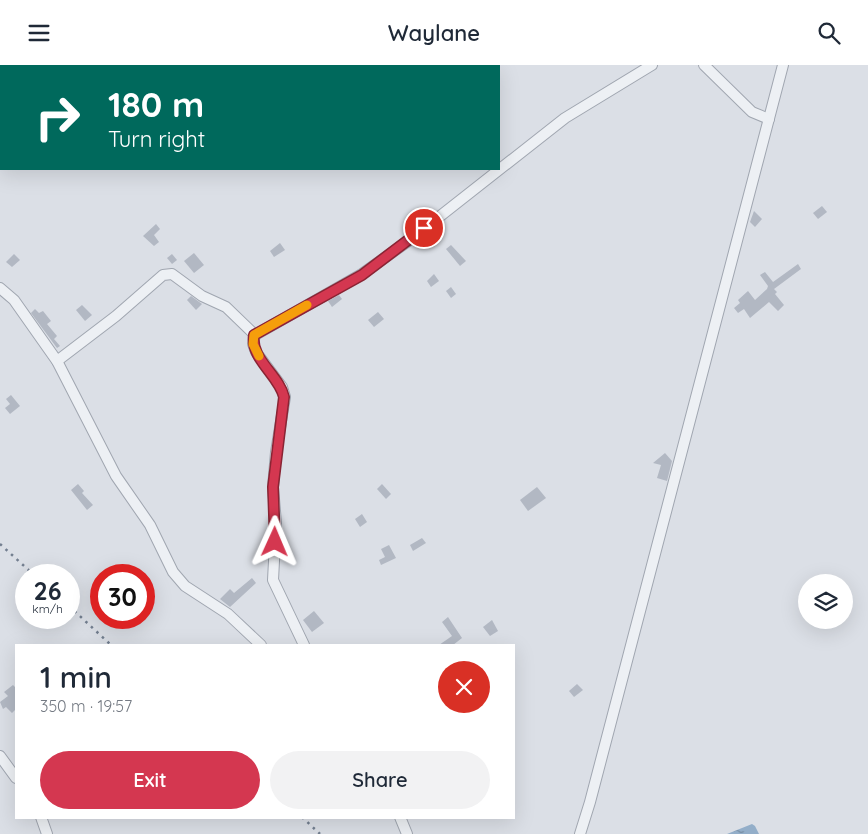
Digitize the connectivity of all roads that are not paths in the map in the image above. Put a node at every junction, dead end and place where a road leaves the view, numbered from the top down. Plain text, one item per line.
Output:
1 (652, 65) edge
2 (704, 65) edge
3 (783, 65) edge
4 (769, 119) junction
5 (500, 163) edge
6 (487, 172) edge
7 (0, 288) edge
8 (254, 335) junction
9 (57, 361) junction
10 (260, 644) edge
11 (304, 644) edge
12 (0, 756) edge
13 (15, 777) edge
14 (42, 819) edge
15 (401, 819) edge
16 (47, 834) edge
17 (407, 834) edge
18 (580, 834) edge

1 - 5 street
2 - 4 street
3 - 4 street
4 - 18 street
6 - 8 street
7 - 9 street
8 - 9 street
8 - 11 street
9 - 10 street
12 - 13 street
14 - 16 street
15 - 17 street

